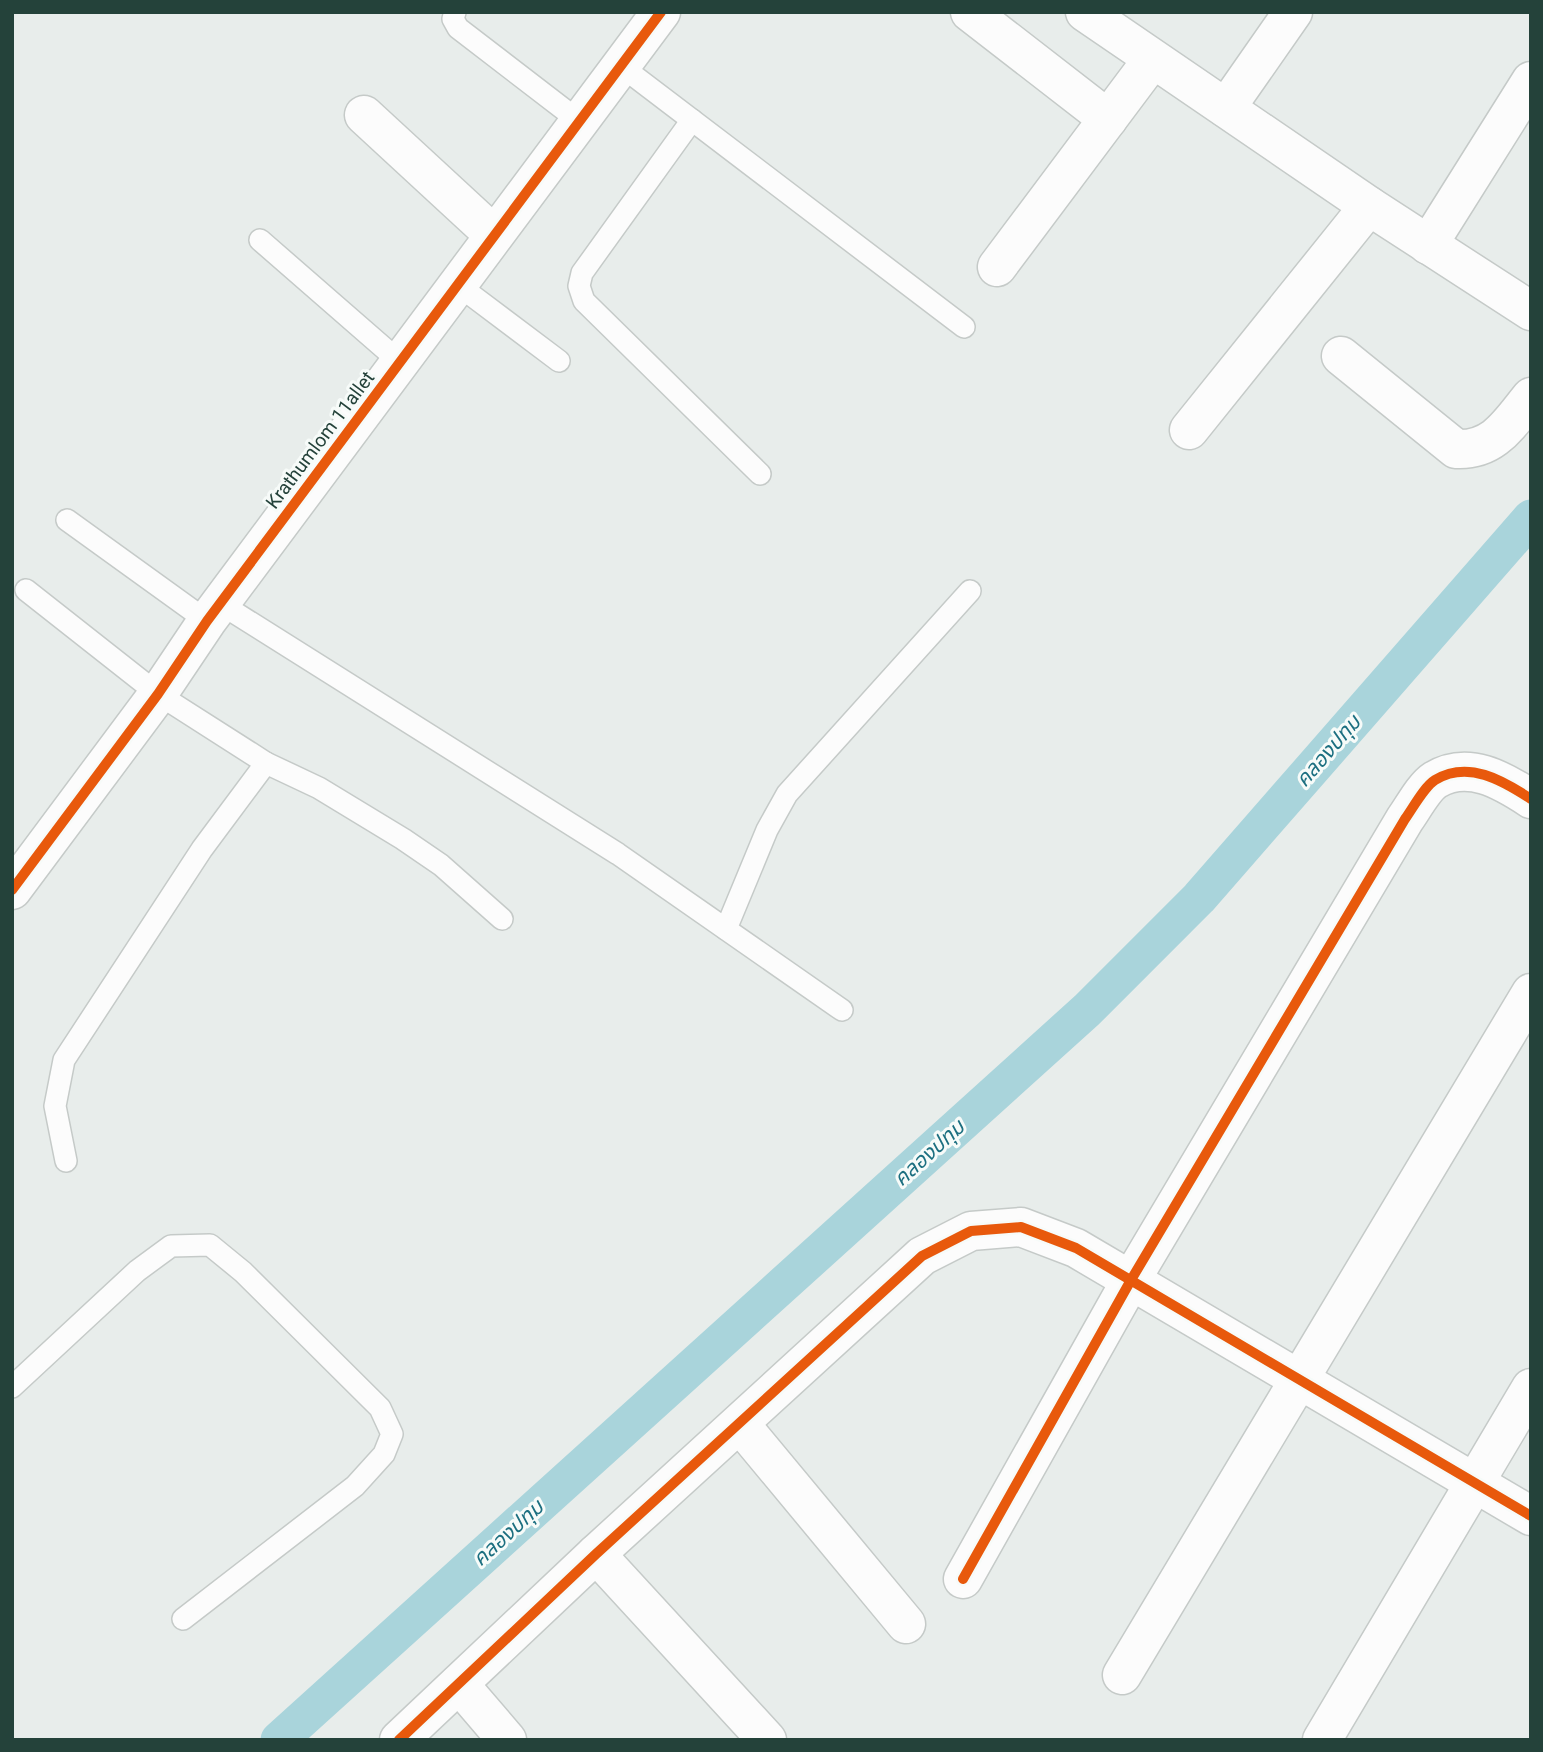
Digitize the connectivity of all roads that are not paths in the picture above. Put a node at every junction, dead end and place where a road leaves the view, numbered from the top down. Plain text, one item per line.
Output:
1 (455, 12) edge
2 (661, 12) edge
3 (970, 12) edge
4 (1085, 12) edge
5 (1293, 12) edge
6 (1152, 60) junction
7 (621, 66) junction
8 (1531, 81) edge
9 (1226, 108) junction
10 (364, 115) dead end
11 (1108, 119) junction
12 (692, 120) junction
13 (579, 121) junction
14 (1369, 206) junction
15 (494, 235) junction
16 (260, 240) dead end
17 (1428, 245) junction
18 (997, 267) dead end
19 (457, 285) junction
20 (1531, 311) edge
21 (964, 327) dead end
22 (1341, 356) dead end
23 (559, 361) dead end
24 (400, 362) junction
25 (1531, 397) edge
26 (1189, 430) dead end
27 (760, 474) dead end
28 (67, 520) dead end
29 (26, 590) dead end
30 (970, 591) dead end
31 (214, 613) junction
32 (158, 694) junction
33 (266, 762) junction
34 (1531, 799) edge
35 (12, 890) edge
36 (502, 919) dead end
37 (726, 929) junction
38 (1531, 993) edge
39 (842, 1010) dead end
40 (66, 1161) dead end
41 (1131, 1280) junction
42 (1299, 1379) junction
43 (12, 1387) edge
44 (1531, 1388) edge
45 (740, 1424) junction
46 (1475, 1483) junction
47 (1531, 1516) edge
48 (596, 1553) junction
49 (963, 1579) dead end
50 (183, 1619) dead end
51 (906, 1624) dead end
52 (1122, 1675) dead end
53 (459, 1684) junction
54 (399, 1740) edge
55 (506, 1740) edge
56 (767, 1740) edge
57 (1322, 1740) edge

1 - 13 lane
2 - 7 street, Krathumlom 11allet
3 - 11 street
4 - 6 street
5 - 9 street
6 - 9 street
6 - 11 street
7 - 12 lane
7 - 13 street, Krathumlom 11allet
8 - 17 street
9 - 14 street
10 - 15 street
11 - 18 street
12 - 21 lane
12 - 27 lane
13 - 15 street, Krathumlom 11allet
14 - 17 street
14 - 26 street
15 - 19 street, Krathumlom 11allet
16 - 24 lane
17 - 20 street
19 - 23 lane
19 - 24 street, Krathumlom 11allet
22 - 25 street
24 - 31 street, Krathumlom 11allet
28 - 31 lane
29 - 32 lane
30 - 37 lane
31 - 32 street, Krathumlom 11allet
31 - 37 lane
32 - 33 lane
32 - 35 street, Krathumlom 11allet
33 - 36 lane
33 - 40 lane
34 - 41 street
37 - 39 lane
38 - 42 street
41 - 42 street
41 - 45 street
41 - 49 street
42 - 46 street
42 - 52 street
43 - 50 lane
44 - 46 street
45 - 48 street
45 - 51 street
46 - 47 street
46 - 57 street
48 - 53 street
48 - 56 street
53 - 54 street
53 - 55 street

